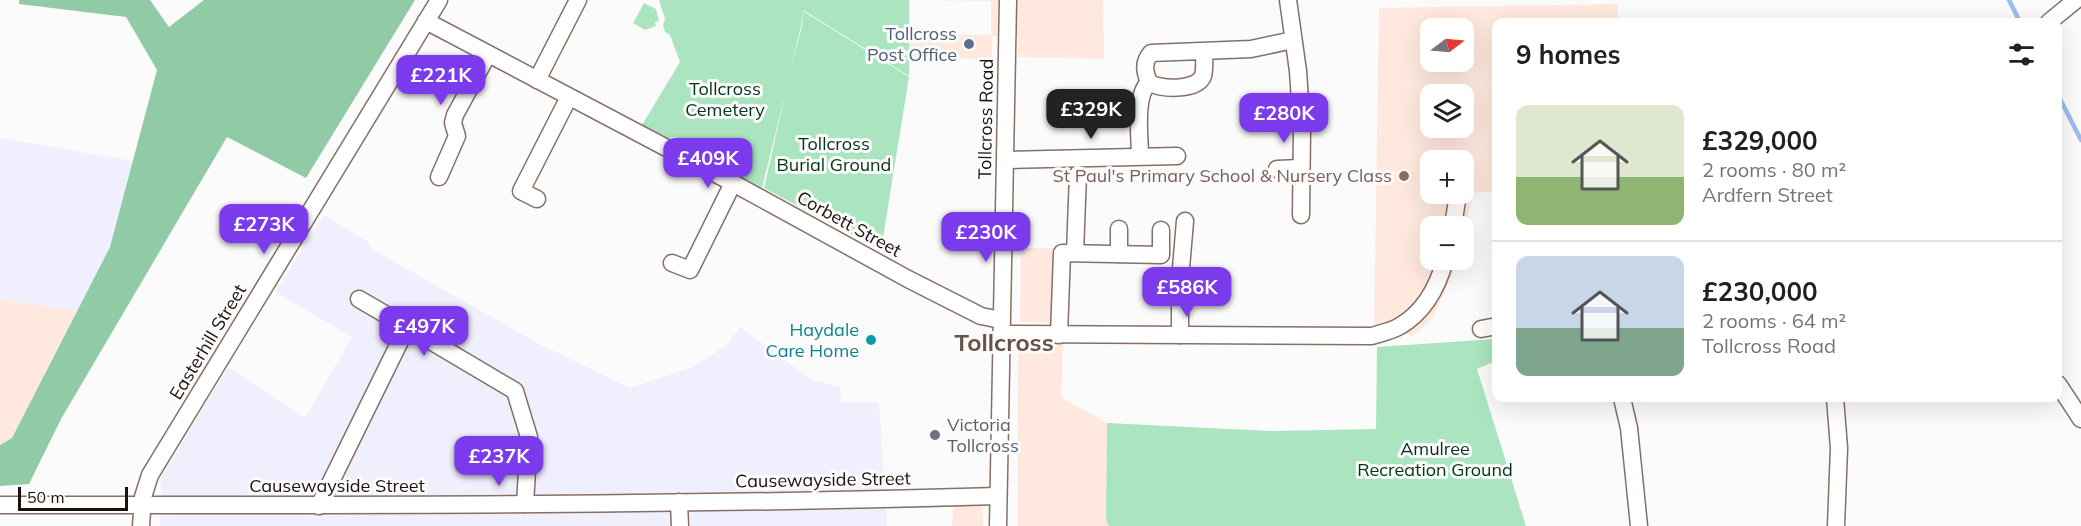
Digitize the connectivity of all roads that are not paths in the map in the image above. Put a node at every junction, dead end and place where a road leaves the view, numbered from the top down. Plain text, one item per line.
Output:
1 (439, 0) edge
2 (578, 0) edge
3 (1008, 0) edge
4 (1288, 0) edge
5 (2076, 0) edge
6 (2054, 18) edge
7 (426, 21) junction
8 (1293, 40) junction
9 (1204, 52) junction
10 (488, 54) junction
11 (537, 80) junction
12 (1149, 82) junction
13 (569, 97) junction
14 (1140, 156) junction
15 (1177, 156) dead end
16 (1006, 159) junction
17 (1300, 168) junction
18 (1277, 169) dead end
19 (1078, 174) dead end
20 (439, 177) dead end
21 (733, 183) junction
22 (537, 199) dead end
23 (1301, 215) dead end
24 (1185, 221) dead end
25 (1119, 229) dead end
26 (1161, 230) dead end
27 (1075, 253) junction
28 (1119, 254) junction
29 (672, 263) dead end
30 (1442, 270) edge
31 (359, 299) dead end
32 (407, 327) junction
33 (1001, 327) junction
34 (1059, 335) junction
35 (1180, 335) junction
36 (2062, 390) edge
37 (1623, 402) edge
38 (1835, 402) edge
39 (2081, 419) edge
40 (998, 496) junction
41 (679, 502) junction
42 (525, 504) junction
43 (0, 505) edge
44 (142, 505) junction
45 (319, 506) junction
46 (141, 526) edge
47 (680, 526) edge
48 (998, 526) edge
49 (1639, 526) edge
50 (1836, 526) edge

1 - 7 street, Easterhill Street
2 - 11 street
3 - 16 street, Tollcross Road
4 - 8 street
5 - 6 street
7 - 10 street, Corbett Street
7 - 44 street, Easterhill Street
8 - 9 street
8 - 17 street
9 - 12 street
9 - 12 street
10 - 11 street, Corbett Street
10 - 20 street
11 - 13 street, Corbett Street
12 - 14 street
13 - 21 street, Corbett Street
13 - 22 street
14 - 15 street
14 - 16 street
16 - 33 street, Tollcross Road
17 - 18 street
17 - 23 street
19 - 27 street
21 - 29 street
21 - 33 street, Corbett Street
24 - 35 street
25 - 28 street
26 - 28 street
27 - 28 street
27 - 34 street
30 - 35 street, Corbett Street
31 - 32 street
32 - 42 street
32 - 45 street
33 - 34 street, Corbett Street
33 - 40 street, Tollcross Road
34 - 35 street, Corbett Street
36 - 39 street
37 - 49 street
38 - 50 street
40 - 41 street, Causewayside Street
40 - 48 street, Tollcross Road
41 - 42 street, Causewayside Street
41 - 47 street
42 - 45 street, Causewayside Street
43 - 44 street, Causewayside Street
44 - 45 street, Causewayside Street
44 - 46 street, Easterhill Street

